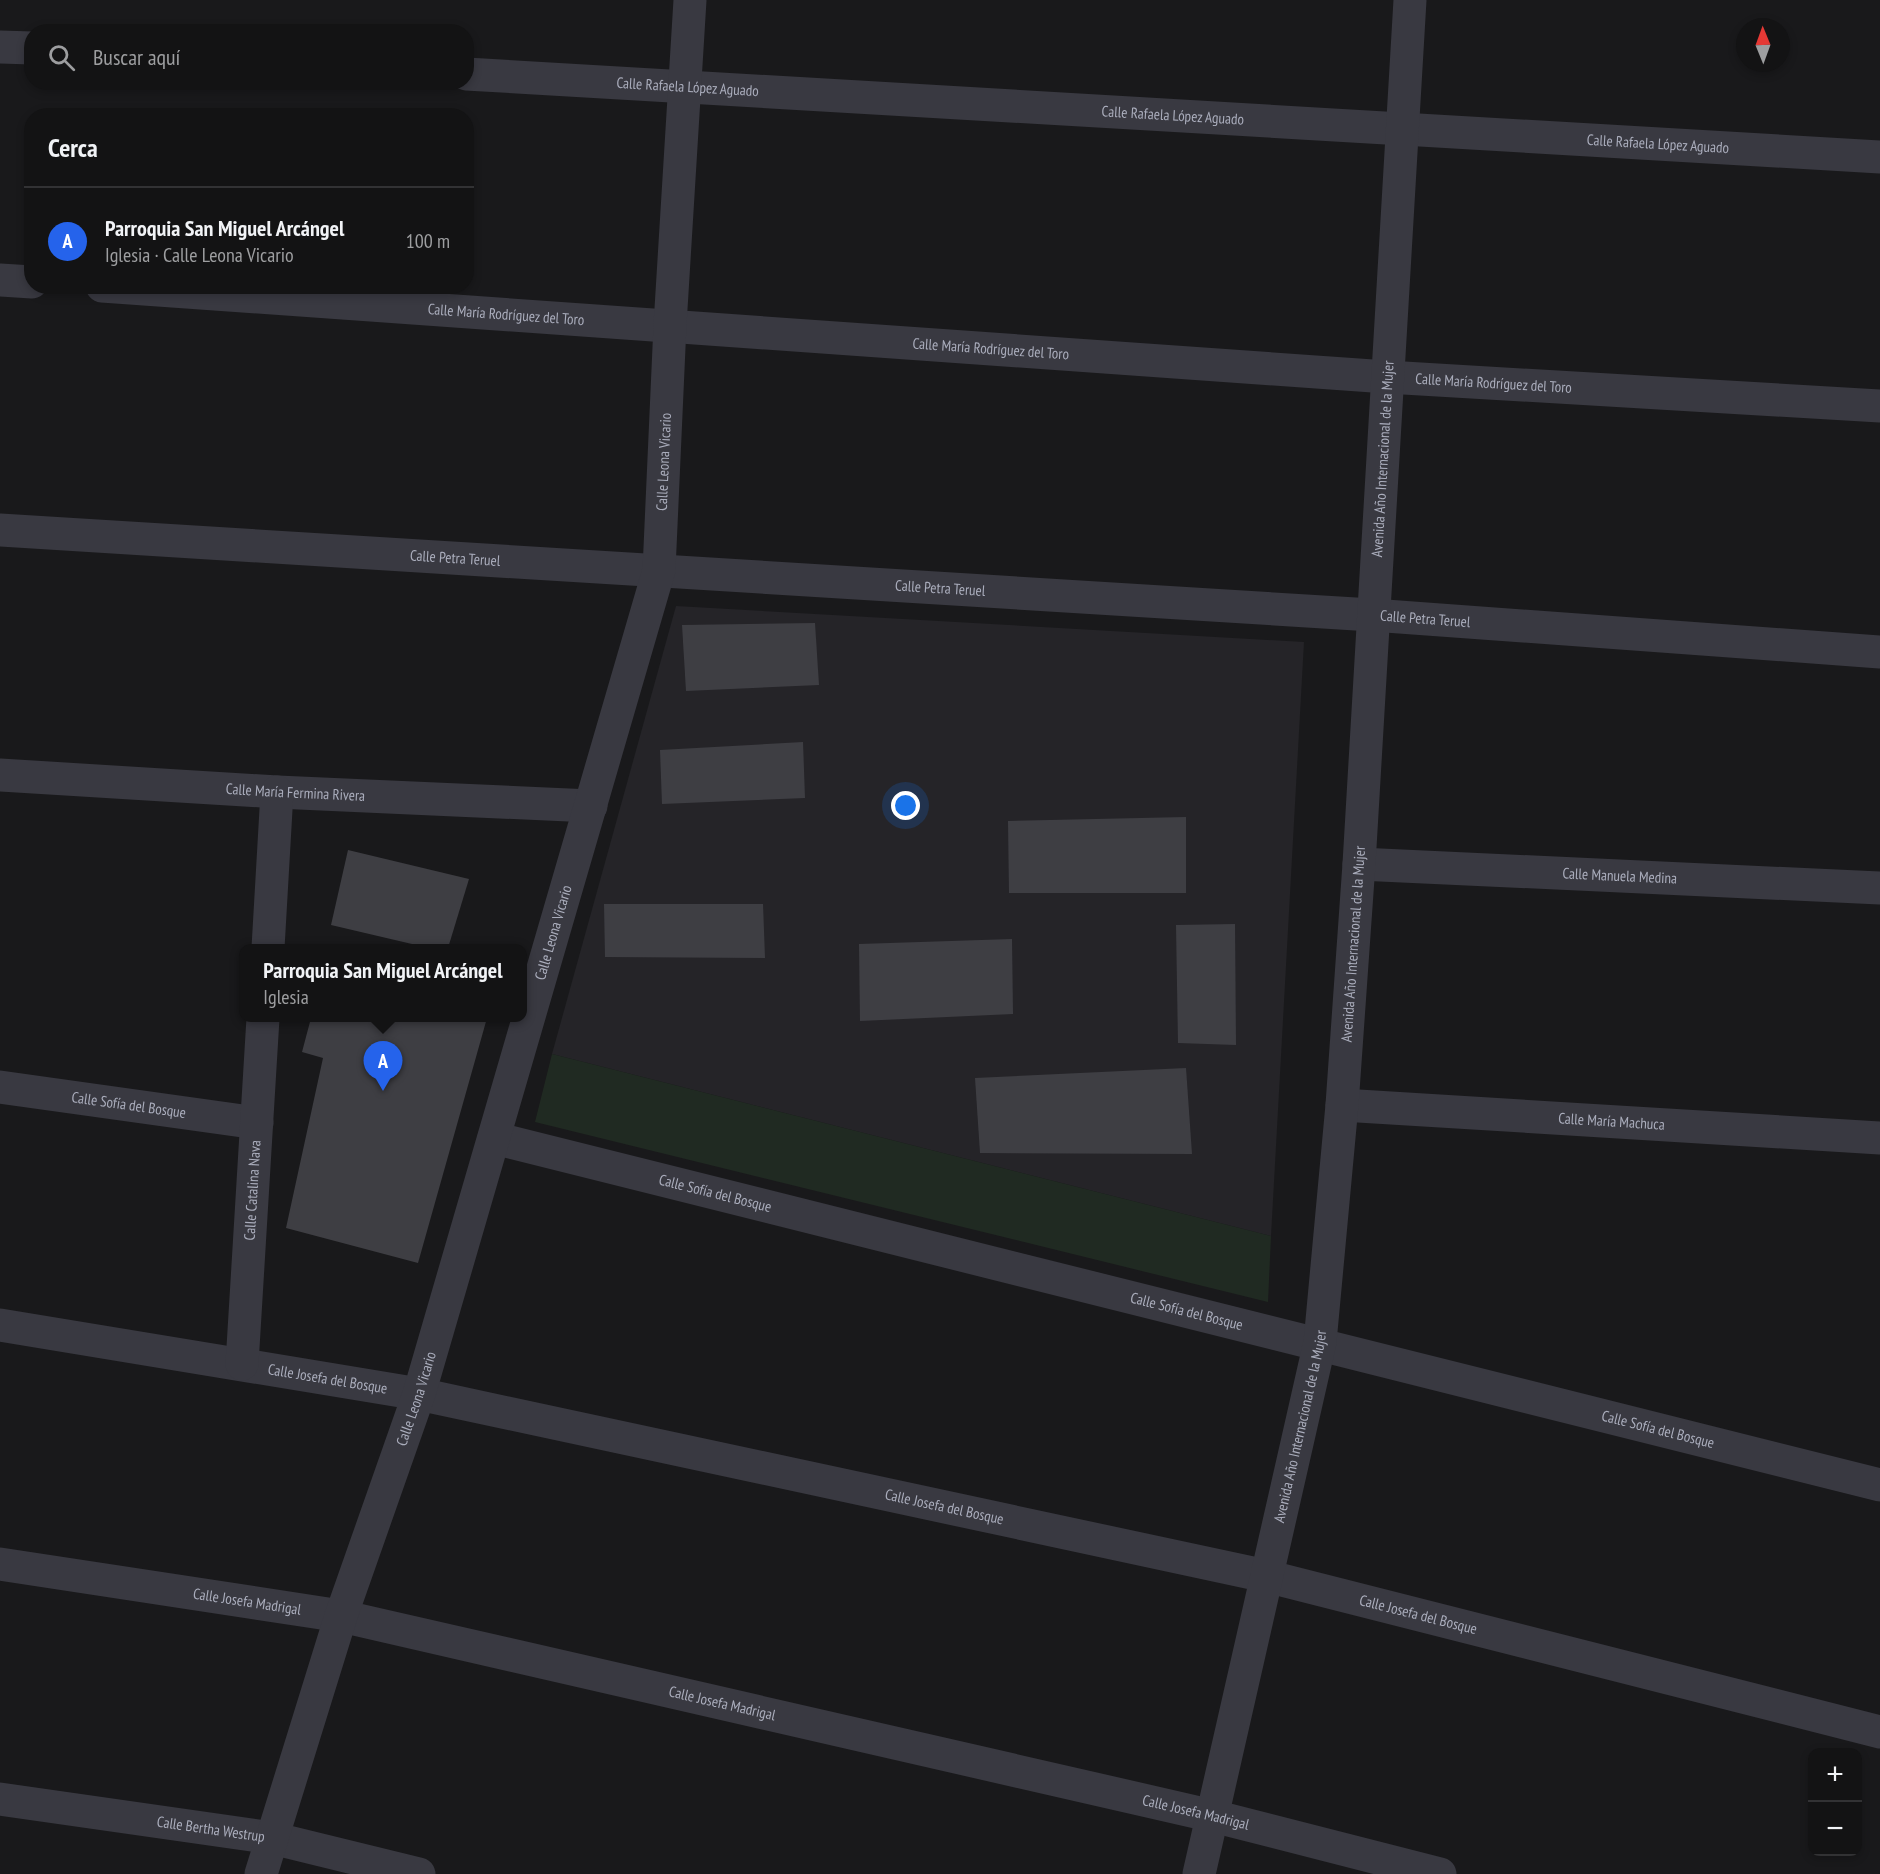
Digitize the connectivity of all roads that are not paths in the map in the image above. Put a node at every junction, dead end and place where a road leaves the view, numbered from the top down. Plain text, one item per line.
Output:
1 (690, 0) edge
2 (1410, 0) edge
3 (0, 47) edge
4 (24, 48) edge
5 (474, 74) edge
6 (685, 87) junction
7 (1402, 129) junction
8 (1880, 157) edge
9 (0, 280) edge
10 (24, 282) edge
11 (219, 294) edge
12 (670, 325) junction
13 (1387, 377) junction
14 (1880, 406) edge
15 (0, 530) edge
16 (659, 570) junction
17 (1372, 615) junction
18 (1880, 652) edge
19 (0, 776) edge
20 (277, 792) junction
21 (591, 806) junction
22 (1359, 864) junction
23 (1880, 888) edge
24 (267, 944) edge
25 (263, 1022) edge
26 (0, 1087) edge
27 (1342, 1105) junction
28 (257, 1123) junction
29 (494, 1138) junction
30 (1880, 1138) edge
31 (0, 1325) edge
32 (1320, 1342) junction
33 (242, 1364) junction
34 (419, 1394) junction
35 (1880, 1485) edge
36 (0, 1564) edge
37 (1266, 1576) junction
38 (341, 1616) junction
39 (1880, 1732) edge
40 (0, 1799) edge
41 (1213, 1816) junction
42 (272, 1838) junction
43 (261, 1874) edge
44 (419, 1874) edge
45 (1199, 1874) edge
46 (1440, 1874) edge

1 - 6 street, Calle Leona Vicario
2 - 7 street, Avenida Año Internacional de la Mujer
3 - 4 street
5 - 6 street, Calle Rafaela López Aguado
6 - 7 street, Calle Rafaela López Aguado
6 - 12 street, Calle Leona Vicario
7 - 8 street, Calle Rafaela López Aguado
7 - 13 street, Avenida Año Internacional de la Mujer
9 - 10 street
11 - 12 street, Calle María Rodríguez del Toro
12 - 13 street, Calle María Rodríguez del Toro
12 - 16 street, Calle Leona Vicario
13 - 14 street, Calle María Rodríguez del Toro
13 - 17 street, Avenida Año Internacional de la Mujer
15 - 16 street, Calle Petra Teruel
16 - 17 street, Calle Petra Teruel
16 - 21 street, Calle Leona Vicario
17 - 18 street, Calle Petra Teruel
17 - 22 street, Avenida Año Internacional de la Mujer
19 - 20 street, Calle María Fermina Rivera
20 - 21 street, Calle María Fermina Rivera
20 - 24 street
21 - 29 street, Calle Leona Vicario
22 - 23 street, Calle Manuela Medina
22 - 27 street, Avenida Año Internacional de la Mujer
25 - 28 street, Calle Catalina Nava
26 - 28 street, Calle Sofía del Bosque
27 - 30 street, Calle María Machuca
27 - 32 street, Avenida Año Internacional de la Mujer
28 - 33 street, Calle Catalina Nava
29 - 32 street, Calle Sofía del Bosque
29 - 34 street, Calle Leona Vicario
31 - 33 street, Calle Josefa del Bosque
32 - 35 street, Calle Sofía del Bosque
32 - 37 street, Avenida Año Internacional de la Mujer
33 - 34 street, Calle Josefa del Bosque
34 - 37 street, Calle Josefa del Bosque
34 - 38 street, Calle Leona Vicario
36 - 38 street, Calle Josefa Madrigal
37 - 39 street, Calle Josefa del Bosque
37 - 41 street, Avenida Año Internacional de la Mujer
38 - 41 street, Calle Josefa Madrigal
38 - 42 street, Calle Leona Vicario
40 - 42 street, Calle Bertha Westrup
41 - 45 street, Avenida Año Internacional de la Mujer
41 - 46 street, Calle Josefa Madrigal
42 - 43 street, Calle Leona Vicario
42 - 44 street, Calle Bertha Westrup

